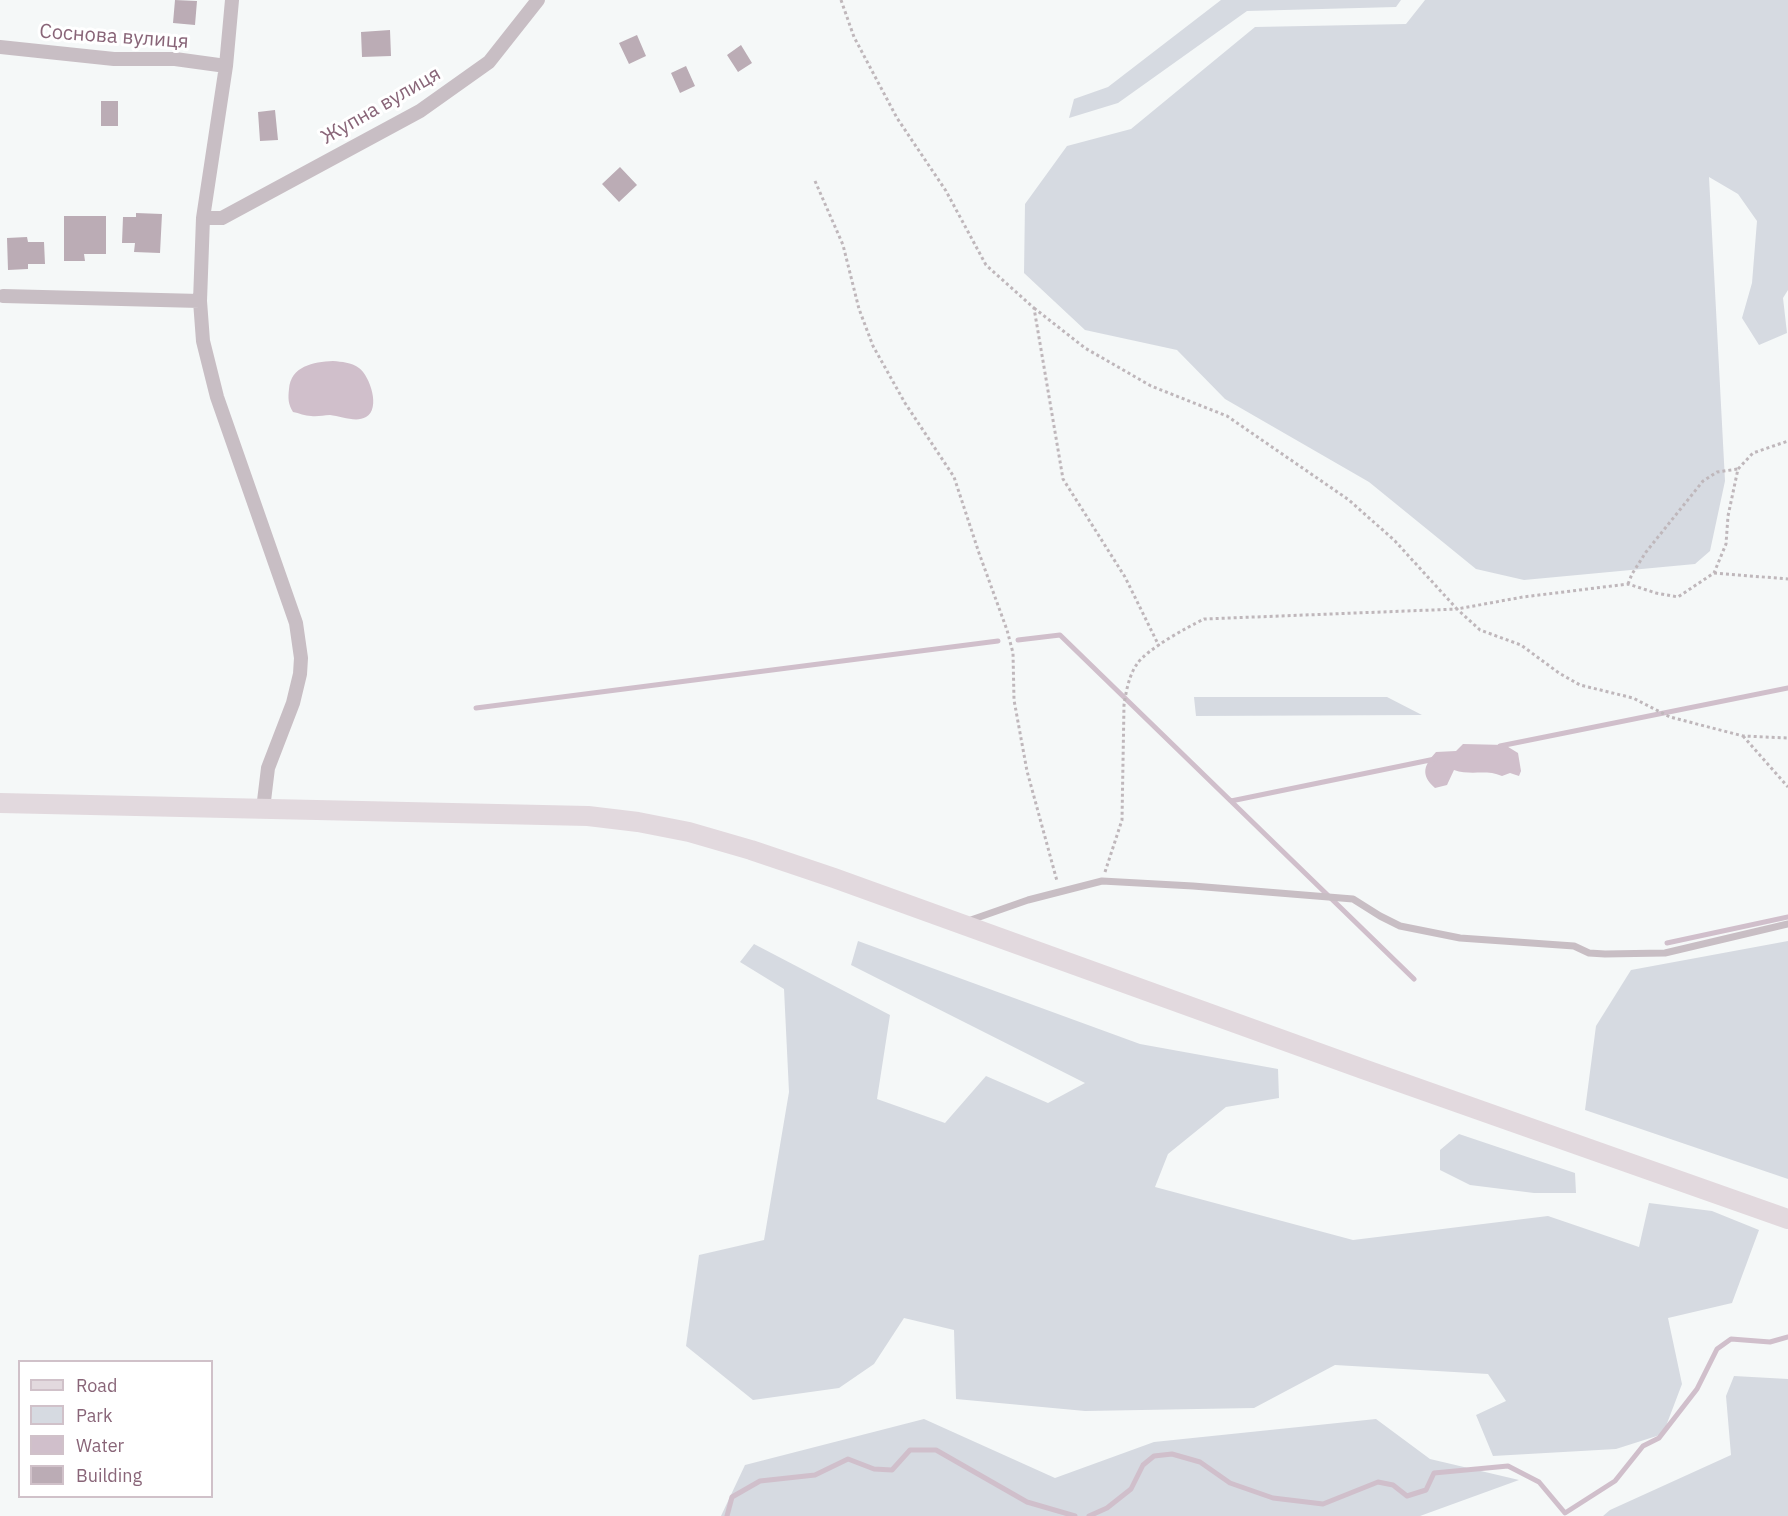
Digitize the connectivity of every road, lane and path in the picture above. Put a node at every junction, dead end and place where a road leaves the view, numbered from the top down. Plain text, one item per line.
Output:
1 (232, 0) edge
2 (538, 0) edge
3 (841, 0) edge
4 (0, 47) edge
5 (226, 66) junction
6 (815, 181) dead end
7 (203, 218) junction
8 (3, 296) dead end
9 (200, 301) junction
10 (1034, 308) junction
11 (1788, 441) edge
12 (1738, 469) junction
13 (1714, 573) junction
14 (1788, 579) edge
15 (1629, 584) junction
16 (1457, 609) junction
17 (1159, 646) junction
18 (1743, 736) junction
19 (1788, 738) edge
20 (1788, 787) edge
21 (0, 803) edge
22 (263, 809) junction
23 (1102, 881) junction
24 (1060, 892) junction
25 (961, 924) junction
26 (1788, 924) edge
27 (1788, 1219) edge

1 - 5 street
2 - 7 street, Жупна вулиця
3 - 10 path
4 - 5 street, Соснова вулиця
5 - 7 street
6 - 24 path
7 - 9 street
8 - 9 street
9 - 22 street
10 - 16 path
10 - 17 path
11 - 12 path
12 - 13 path
12 - 15 path
13 - 14 path
13 - 15 path
15 - 16 path
16 - 17 path
16 - 18 path
17 - 23 path
18 - 19 path
18 - 20 path
21 - 22 main road
22 - 25 main road
23 - 24 lane
23 - 26 lane
24 - 25 lane
25 - 27 main road

